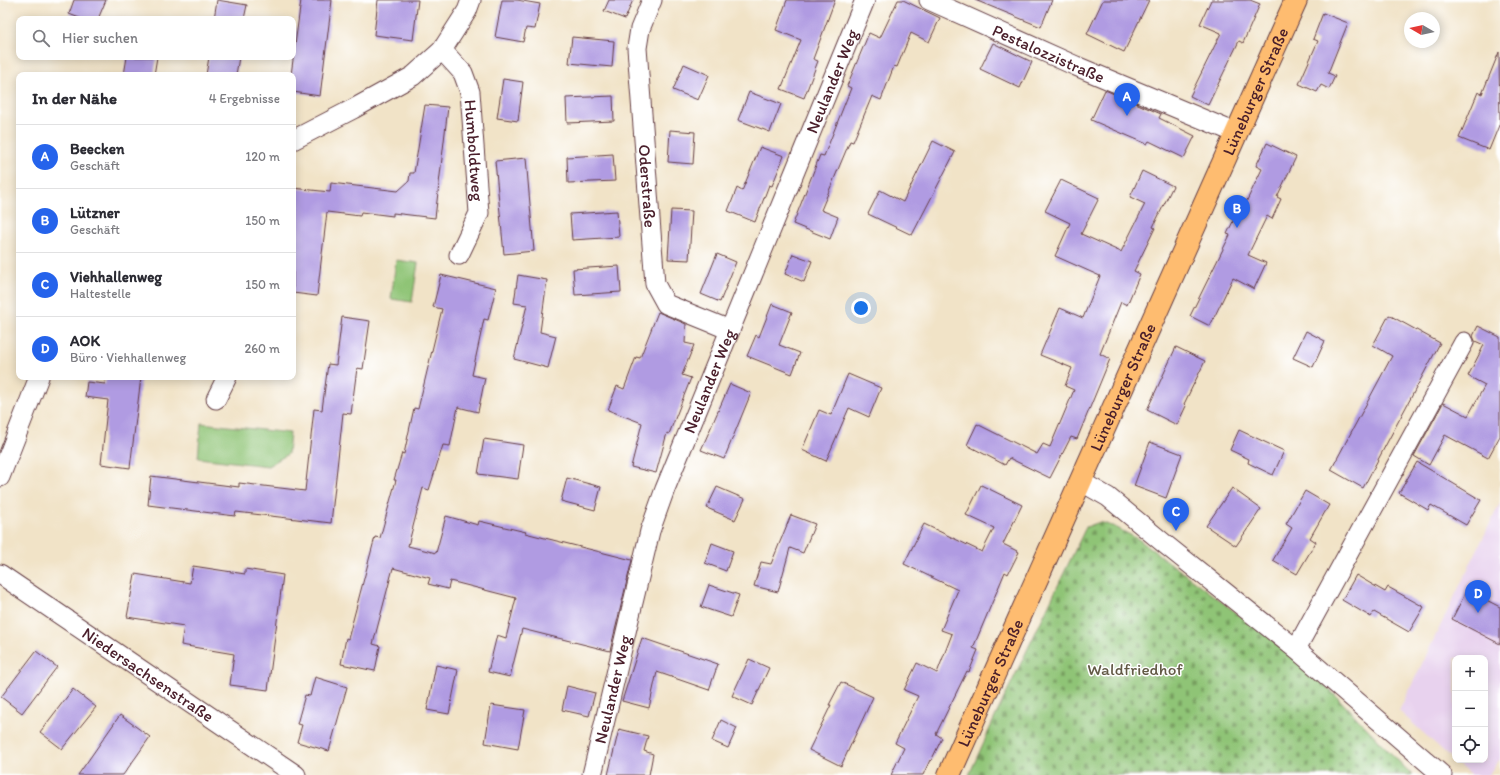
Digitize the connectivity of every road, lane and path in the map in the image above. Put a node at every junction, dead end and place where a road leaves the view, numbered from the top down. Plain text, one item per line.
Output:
1 (471, 0) edge
2 (652, 0) edge
3 (865, 0) edge
4 (928, 0) edge
5 (1296, 0) edge
6 (442, 50) junction
7 (1236, 133) junction
8 (296, 138) edge
9 (459, 254) dead end
10 (730, 330) junction
11 (1464, 342) dead end
12 (38, 380) edge
13 (226, 380) edge
14 (216, 399) dead end
15 (0, 477) edge
16 (1080, 481) junction
17 (0, 574) edge
18 (1296, 649) junction
19 (296, 775) edge
20 (592, 775) edge
21 (949, 775) edge
22 (1442, 775) edge

1 - 6 street
2 - 10 street, Oderstraße
3 - 10 street, Neulander Weg
4 - 7 street, Pestalozzistraße
5 - 7 main road, Lüneburger Straße
6 - 8 street
6 - 9 street, Humboldtweg
7 - 16 main road, Lüneburger Straße
10 - 20 street, Neulander Weg
11 - 18 street
12 - 15 street
13 - 14 street
16 - 18 street
16 - 21 main road, Lüneburger Straße
17 - 19 street, Niedersachsenstraße
18 - 22 street

